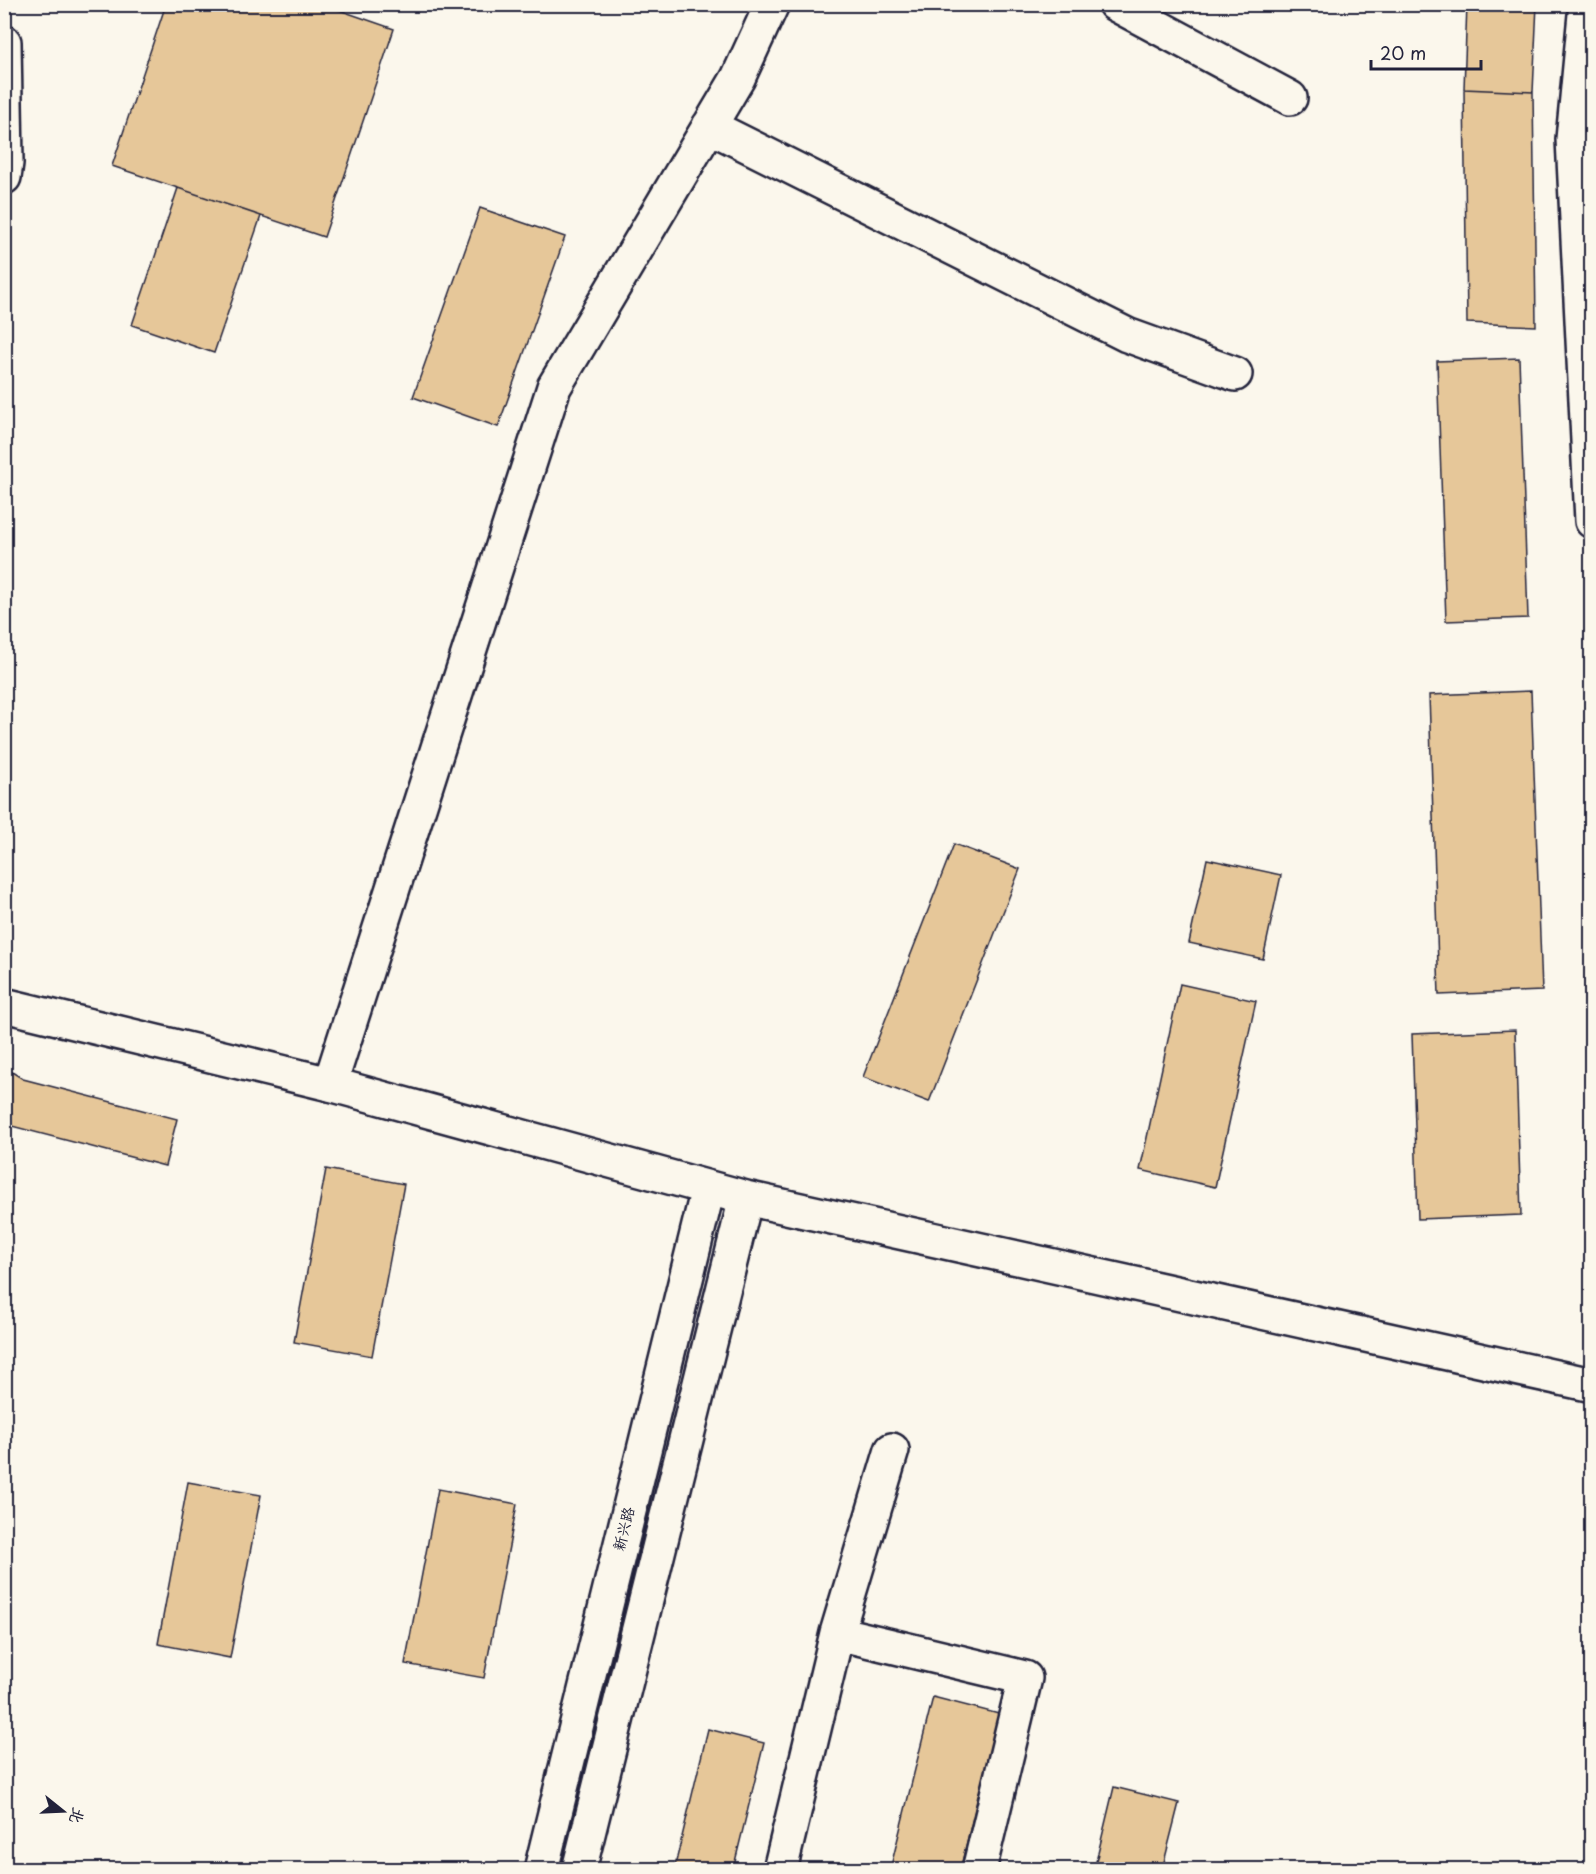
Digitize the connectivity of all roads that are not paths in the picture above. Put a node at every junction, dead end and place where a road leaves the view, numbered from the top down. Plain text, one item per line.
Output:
1 (772, 4) edge
2 (1114, 4) edge
3 (1586, 4) edge
4 (4, 42) edge
5 (1290, 98) dead end
6 (710, 126) junction
7 (4, 177) edge
8 (1235, 374) dead end
9 (1592, 521) edge
10 (4, 1005) edge
11 (330, 1084) junction
12 (708, 1189) junction
13 (746, 1198) junction
14 (1592, 1385) edge
15 (892, 1450) dead end
16 (837, 1633) junction
17 (541, 1869) edge
18 (579, 1869) edge
19 (780, 1869) edge
20 (980, 1869) edge

1 - 6 main road
2 - 5 main road
3 - 9 main road
4 - 7 main road
6 - 8 main road
6 - 11 main road
10 - 11 main road
11 - 12 main road
12 - 13 main road
12 - 17 main road, 新兴路
13 - 14 main road
13 - 18 main road
15 - 16 main road
16 - 19 main road
16 - 20 main road

